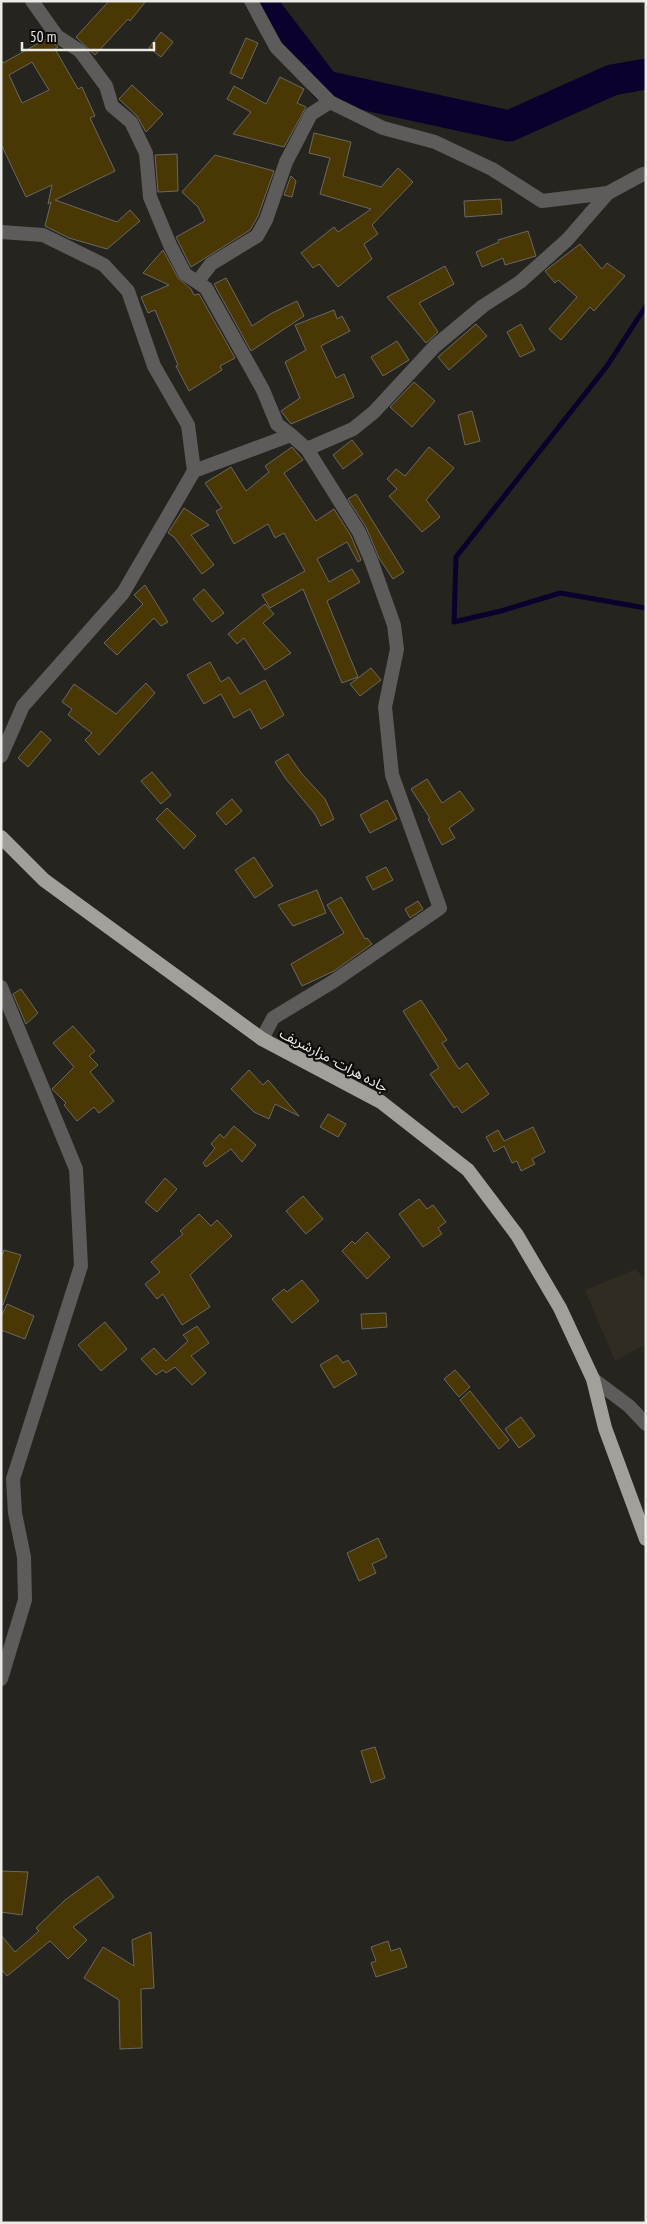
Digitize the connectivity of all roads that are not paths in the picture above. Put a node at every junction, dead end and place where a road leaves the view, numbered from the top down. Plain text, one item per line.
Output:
1 (32, 1) edge
2 (251, 1) edge
3 (330, 102) junction
4 (646, 174) edge
5 (608, 193) junction
6 (1, 232) edge
7 (198, 281) junction
8 (290, 435) junction
9 (307, 449) junction
10 (194, 471) junction
11 (1, 756) edge
12 (1, 836) edge
13 (1, 986) edge
14 (262, 1039) junction
15 (593, 1379) junction
16 (646, 1424) edge
17 (646, 1539) edge
18 (1, 1680) edge

1 - 7 street
2 - 3 street
3 - 5 street
3 - 7 street
4 - 5 street
5 - 9 street
6 - 10 street
7 - 8 street
8 - 9 street
8 - 10 street
9 - 14 street
10 - 11 street
12 - 14 highway, جاده هرات- مزارشریف
13 - 18 street
14 - 15 highway, جاده هرات- مزارشریف
15 - 16 street
15 - 17 highway, جاده هرات- مزارشریف

